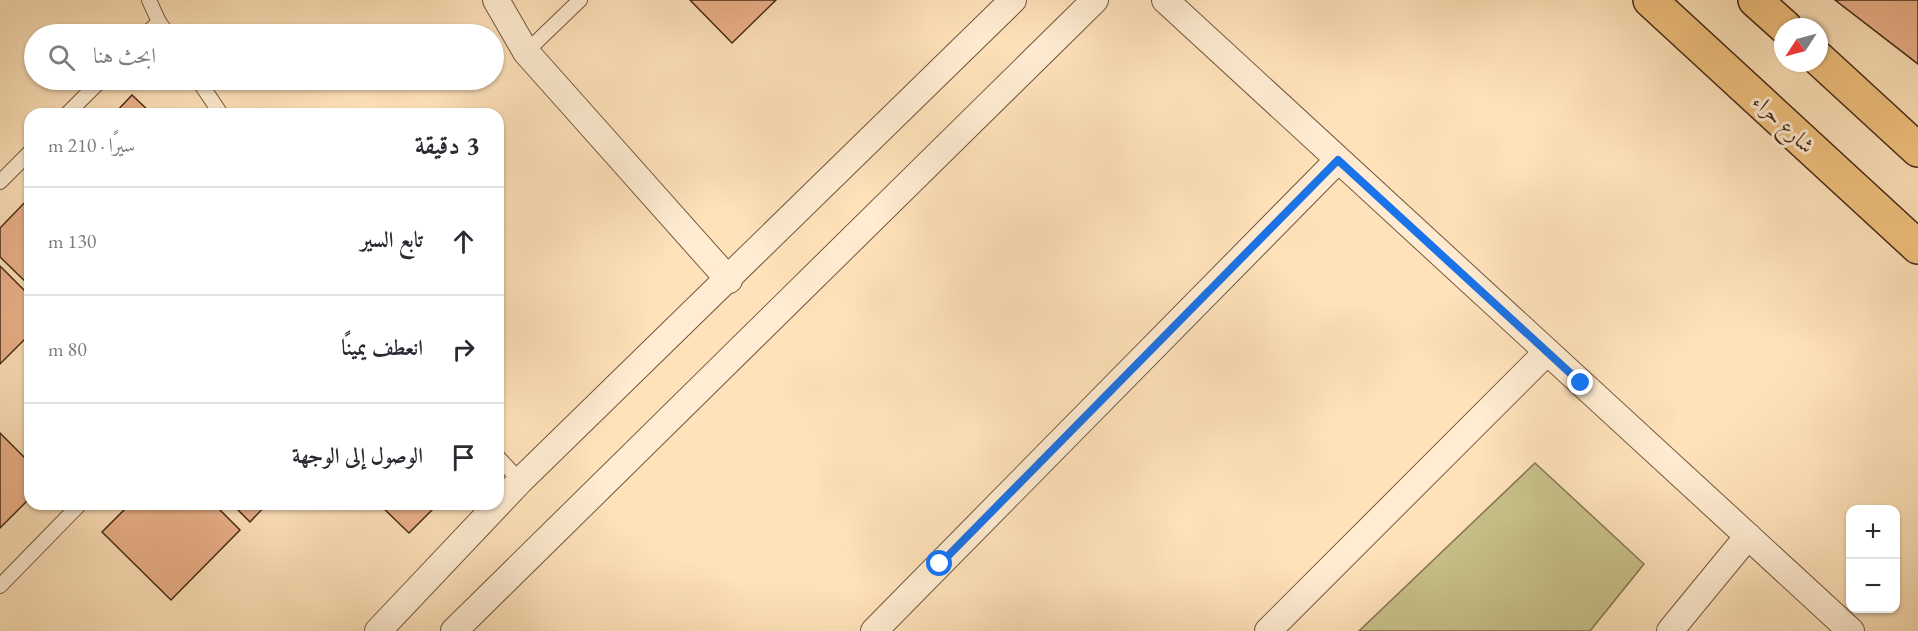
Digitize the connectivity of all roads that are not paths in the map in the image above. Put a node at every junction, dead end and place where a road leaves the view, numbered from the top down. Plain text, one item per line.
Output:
1 (149, 0) edge
2 (496, 0) edge
3 (580, 0) edge
4 (1013, 0) edge
5 (1095, 0) edge
6 (1165, 0) edge
7 (1650, 0) edge
8 (1755, 0) edge
9 (1775, 18) edge
10 (159, 22) edge
11 (526, 52) junction
12 (1828, 67) edge
13 (91, 90) edge
14 (205, 90) edge
15 (73, 108) edge
16 (217, 108) edge
17 (1918, 150) edge
18 (24, 158) edge
19 (1338, 160) junction
20 (0, 182) edge
21 (1918, 247) edge
22 (729, 280) junction
23 (1548, 352) junction
24 (504, 464) edge
25 (520, 482) junction
26 (504, 499) edge
27 (74, 510) edge
28 (493, 510) edge
29 (1748, 537) junction
30 (0, 586) edge
31 (378, 631) edge
32 (454, 631) edge
33 (874, 631) edge
34 (1268, 631) edge
35 (1670, 631) edge
36 (1851, 631) edge

1 - 10 lane
2 - 11 street
3 - 11 lane
4 - 22 street
5 - 32 street
6 - 19 street
7 - 21 main road, شارع حراء
8 - 9 main road
11 - 22 street
12 - 17 main road
13 - 15 lane
14 - 16 lane
18 - 20 lane
19 - 23 street
19 - 33 street
22 - 25 street
23 - 29 street
23 - 34 street
24 - 25 lane
25 - 26 street
27 - 30 lane
28 - 31 street
29 - 35 street
29 - 36 street

